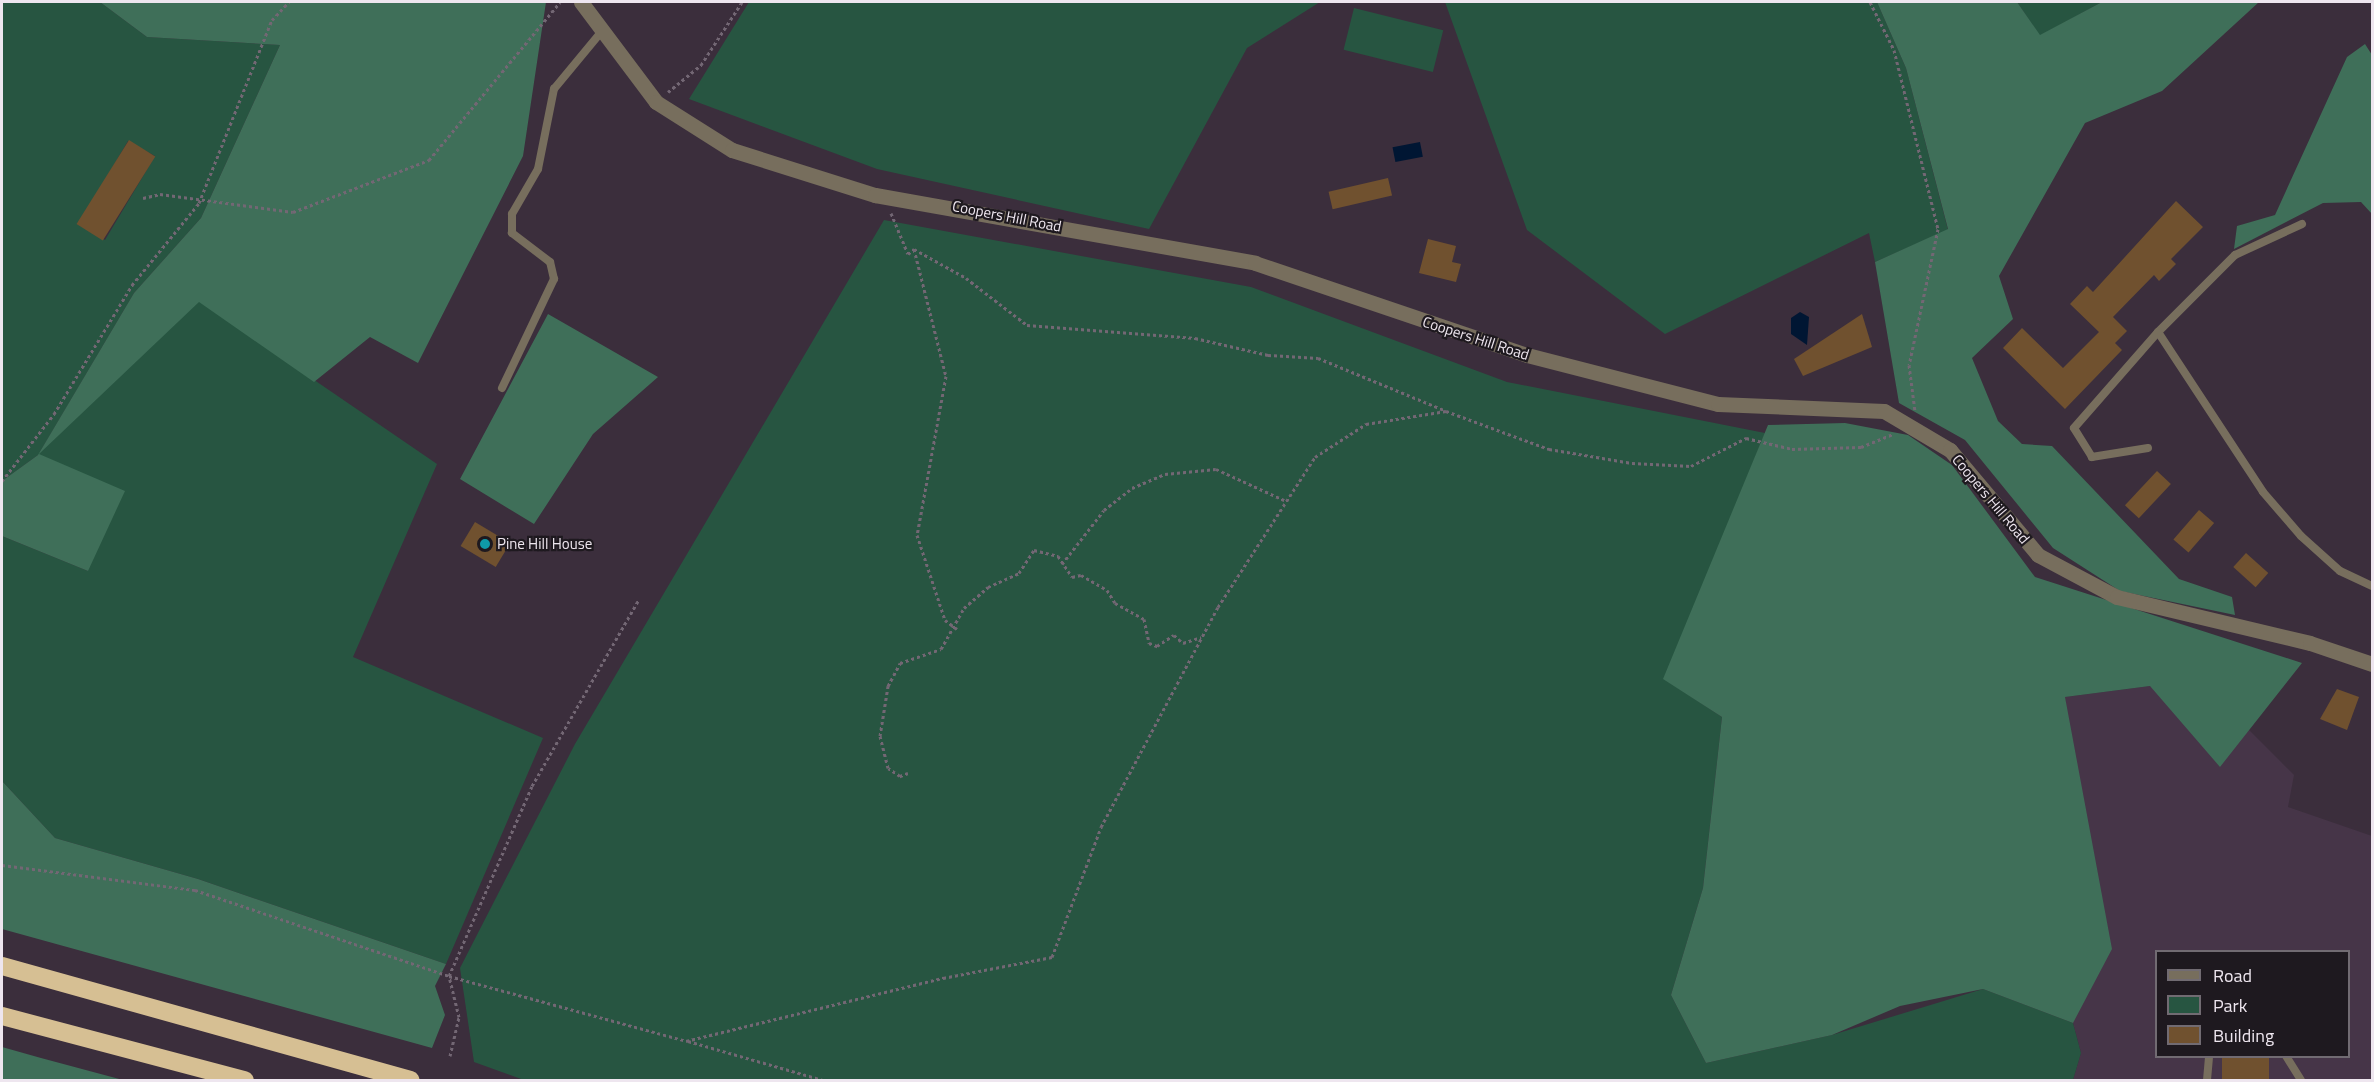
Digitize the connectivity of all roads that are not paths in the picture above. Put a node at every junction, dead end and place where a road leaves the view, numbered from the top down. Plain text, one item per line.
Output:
1 (581, 2) edge
2 (603, 30) junction
3 (2302, 224) dead end
4 (2158, 332) junction
5 (502, 388) dead end
6 (2148, 448) dead end
7 (2373, 585) edge
8 (2373, 664) edge
9 (2, 966) edge
10 (2, 1016) edge
11 (2208, 1058) edge
12 (2287, 1058) edge
13 (245, 1080) edge
14 (410, 1080) edge
15 (2207, 1080) edge
16 (2301, 1080) edge

1 - 2 street, Coopers Hill Road
2 - 5 lane
2 - 8 street, Coopers Hill Road
3 - 4 lane
4 - 6 lane
4 - 7 lane
9 - 14 highway
10 - 13 highway
11 - 15 lane
12 - 16 lane

